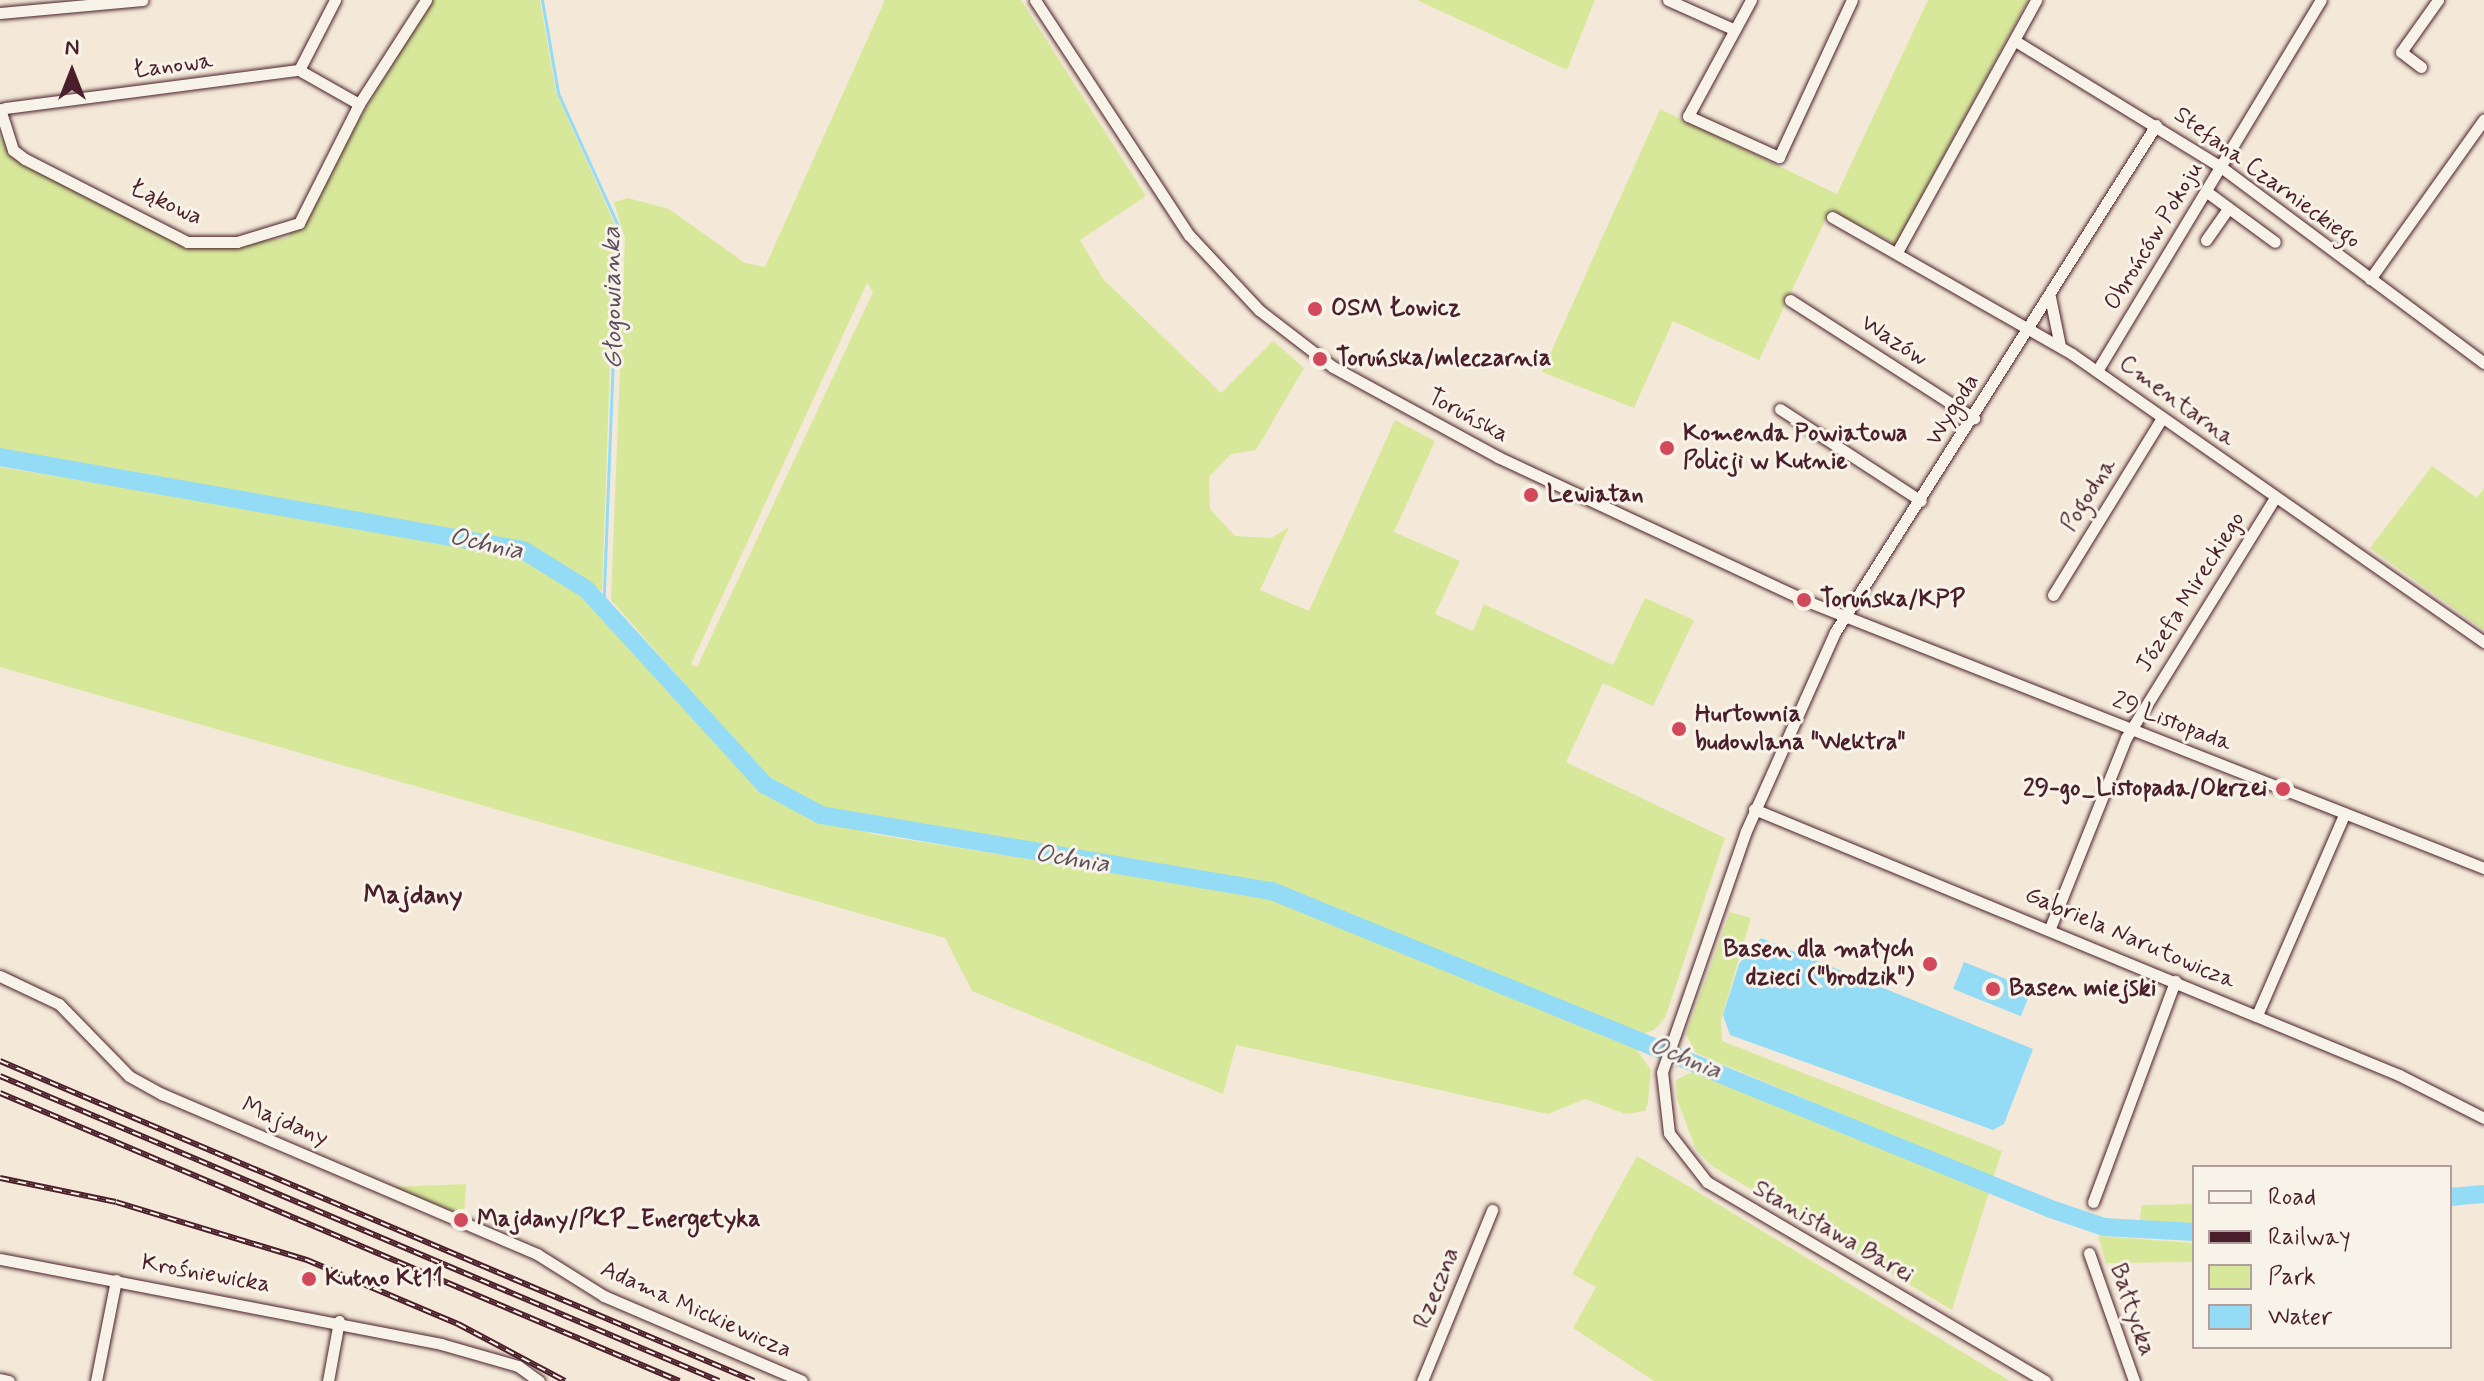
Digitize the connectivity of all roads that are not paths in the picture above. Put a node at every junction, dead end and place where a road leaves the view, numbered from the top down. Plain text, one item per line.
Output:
1 (142, 0) edge
2 (426, 0) edge
3 (1035, 0) edge
4 (1668, 0) edge
5 (1751, 0) edge
6 (2036, 0) edge
7 (2321, 0) edge
8 (2438, 0) edge
9 (1849, 1) edge
10 (330, 2) edge
11 (0, 13) edge
12 (1735, 30) junction
13 (2017, 42) junction
14 (2421, 67) dead end
15 (299, 70) junction
16 (359, 104) junction
17 (2, 108) edge
18 (2484, 119) edge
19 (2156, 125) junction
20 (2221, 167) junction
21 (2207, 192) junction
22 (2228, 208) junction
23 (1832, 217) dead end
24 (2206, 240) dead end
25 (2275, 242) dead end
26 (1897, 252) junction
27 (2370, 279) junction
28 (2050, 296) junction
29 (1790, 300) dead end
30 (2031, 327) junction
31 (2060, 347) junction
32 (2484, 363) edge
33 (2097, 371) junction
34 (1780, 409) dead end
35 (1974, 418) junction
36 (2162, 418) junction
37 (2274, 499) junction
38 (1921, 501) junction
39 (2053, 595) dead end
40 (1844, 616) junction
41 (2484, 642) edge
42 (2131, 730) junction
43 (1754, 809) junction
44 (2345, 813) junction
45 (2484, 868) edge
46 (2050, 928) junction
47 (0, 976) edge
48 (2175, 981) junction
49 (2257, 1015) junction
50 (2484, 1118) edge
51 (2093, 1202) dead end
52 (1492, 1210) dead end
53 (2089, 1253) dead end
54 (0, 1259) edge
55 (573, 1278) joint
56 (116, 1280) junction
57 (339, 1321) junction
58 (0, 1379) edge
59 (9, 1381) edge
60 (96, 1381) edge
61 (328, 1381) edge
62 (539, 1381) edge
63 (802, 1381) edge
64 (1422, 1381) edge
65 (2045, 1381) edge
66 (2134, 1381) edge

1 - 11 street
2 - 16 street, Łąkowa
3 - 40 street, Toruńska
4 - 12 street
5 - 12 street
6 - 13 street
7 - 20 street, Obrońców Pokoju
8 - 14 street
9 - 12 street
10 - 15 street
13 - 19 street, Stefana Czarnieckiego
13 - 26 street
15 - 16 street
15 - 17 street, Łanowa
16 - 17 street, Łąkowa
18 - 27 street
19 - 20 street, Stefana Czarnieckiego
19 - 28 street, Wygoda
20 - 21 street, Obrońców Pokoju
20 - 27 street, Stefana Czarnieckiego
21 - 22 street
21 - 33 street, Obrońców Pokoju
22 - 24 street
22 - 25 street
23 - 26 street, Cmentarna
26 - 30 street, Cmentarna
27 - 32 street, Stefana Czarnieckiego
28 - 30 street, Wygoda
28 - 31 street
29 - 35 street, Wazów
30 - 31 street, Cmentarna
30 - 35 street, Wygoda
31 - 33 street, Cmentarna
33 - 36 street, Cmentarna
34 - 38 street
35 - 38 street, Wygoda
36 - 37 street, Cmentarna
36 - 39 street, Pogodna
37 - 41 street, Cmentarna
37 - 42 street, Józefa Mireckiego
38 - 40 street, Wygoda
40 - 42 street, 29 Listopada
40 - 43 street, Wygoda
42 - 44 street, 29 Listopada
42 - 46 street, Józefa Mireckiego
43 - 46 street, Gabriela Narutowicza
43 - 65 street, Stanisława Barei
44 - 45 street, 29 Listopada
44 - 49 street
46 - 48 street, Gabriela Narutowicza
47 - 55 street, Majdany
48 - 49 street, Gabriela Narutowicza
48 - 51 street
49 - 50 street, Gabriela Narutowicza
52 - 64 street, Rzeczna
53 - 66 street, Bałtycka
54 - 56 street, Krośniewicka
55 - 63 street, Adama Mickiewicza
56 - 57 street, Krośniewicka
56 - 60 street
57 - 61 street
57 - 62 street, Krośniewicka
58 - 59 street

